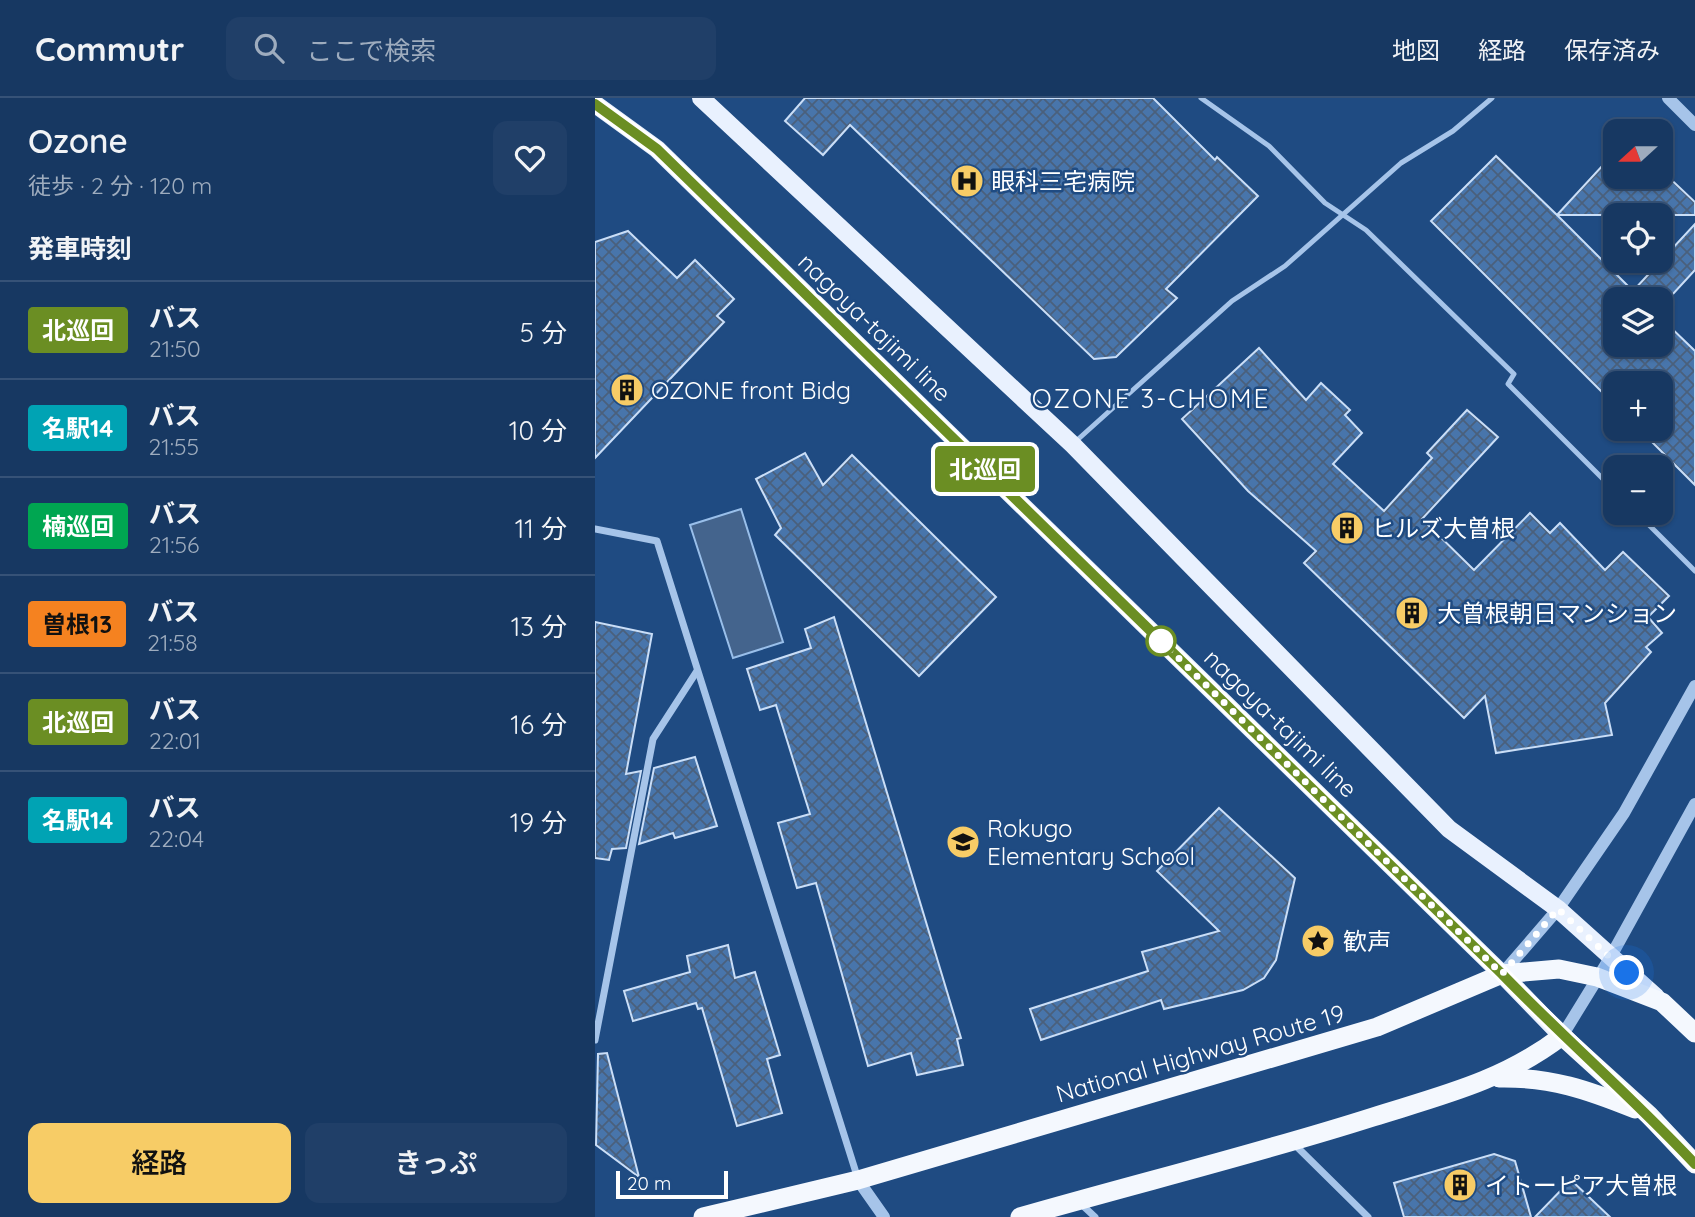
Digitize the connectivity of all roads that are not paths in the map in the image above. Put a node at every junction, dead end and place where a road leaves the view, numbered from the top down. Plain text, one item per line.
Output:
1 (701, 98) edge
2 (1201, 98) edge
3 (1492, 98) edge
4 (1668, 98) edge
5 (595, 104) edge
6 (1695, 125) edge
7 (1342, 214) junction
8 (1073, 445) junction
9 (1603, 479) edge
10 (1649, 525) edge
11 (595, 529) edge
12 (1695, 571) edge
13 (697, 671) junction
14 (1695, 686) edge
15 (1695, 804) edge
16 (1558, 909) junction
17 (1610, 958) junction
18 (1502, 974) junction
19 (1597, 977) junction
20 (1662, 1002) junction
21 (1695, 1033) edge
22 (1562, 1036) junction
23 (595, 1040) edge
24 (1494, 1079) junction
25 (1649, 1115) junction
26 (1293, 1143) junction
27 (1695, 1164) edge
28 (858, 1180) junction
29 (1077, 1200) junction
30 (703, 1217) edge
31 (884, 1217) edge
32 (1020, 1217) edge
33 (1095, 1217) edge
34 (1368, 1217) edge

1 - 8 main road, nagoya-tajimi line
2 - 7 lane
3 - 7 lane
4 - 6 street
5 - 18 main road, nagoya-tajimi line
7 - 8 lane
7 - 9 lane
8 - 16 main road, nagoya-tajimi line
10 - 12 lane
11 - 13 street
13 - 23 street
13 - 28 street
14 - 16 street
15 - 17 street
16 - 17 main road, nagoya-tajimi line
16 - 18 street
17 - 19 street
17 - 20 main road, nagoya-tajimi line
18 - 19 highway, National Highway Route 19
18 - 22 main road, nagoya-tajimi line
18 - 28 highway, National Highway Route 19
19 - 20 highway, National Highway Route 19
19 - 22 street
20 - 21 highway, National Highway Route 19
22 - 24 highway
22 - 25 highway
24 - 25 highway
24 - 26 highway
25 - 27 highway
26 - 29 highway
26 - 34 street
28 - 30 highway, National Highway Route 19
28 - 31 street
29 - 32 highway
29 - 33 street

